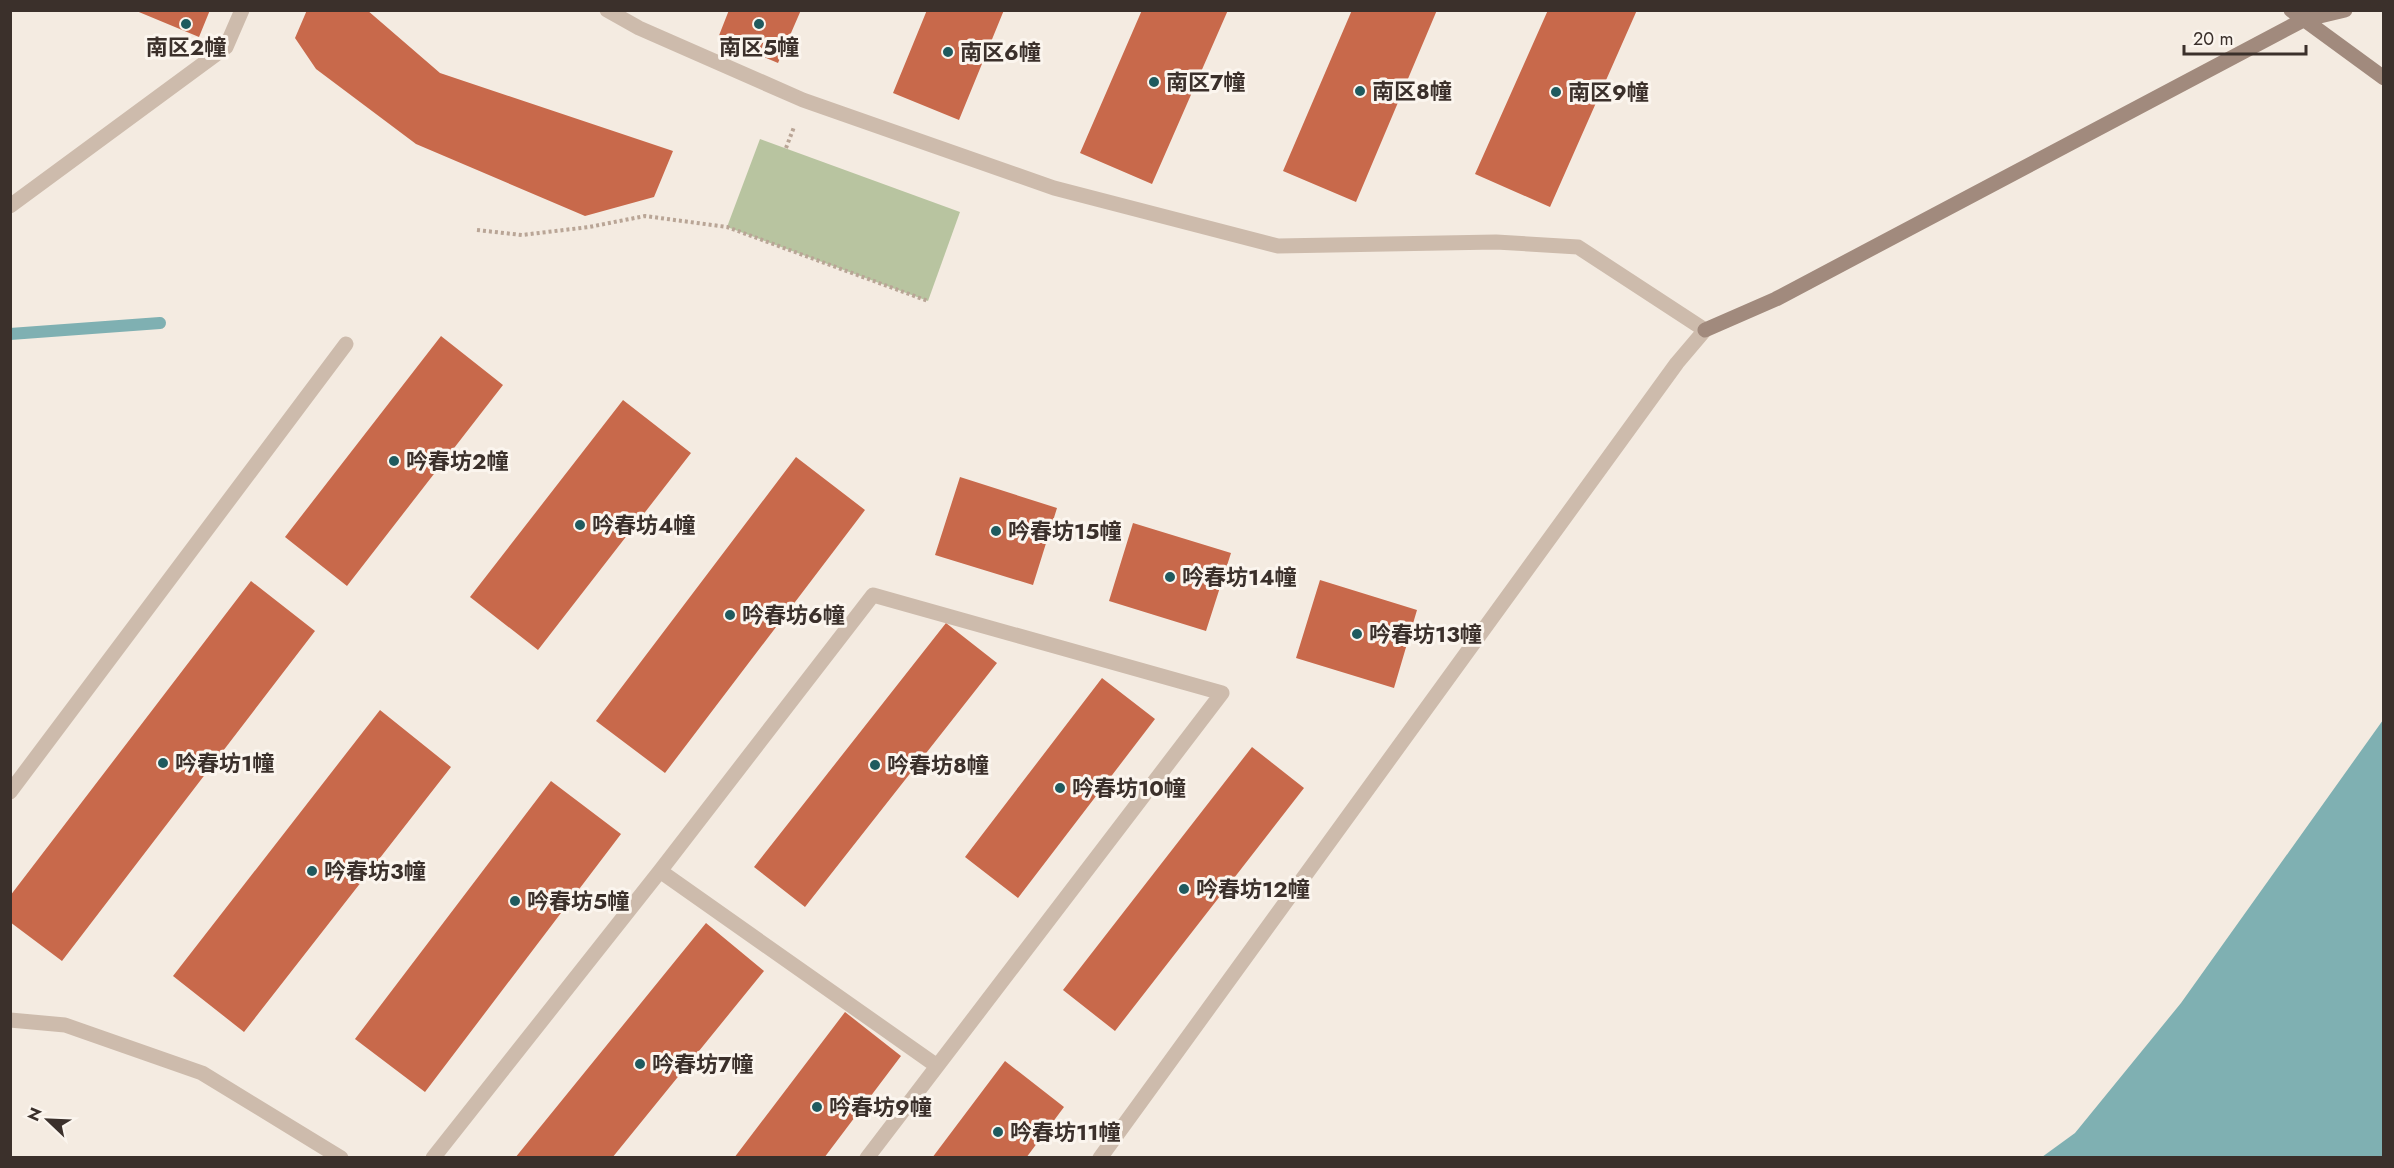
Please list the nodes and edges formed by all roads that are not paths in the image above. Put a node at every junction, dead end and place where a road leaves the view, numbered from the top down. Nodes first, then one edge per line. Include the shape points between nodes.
1 (242, 10) edge
2 (607, 10) edge
3 (2345, 10) edge
4 (2297, 15) edge
5 (2384, 78) edge
6 (10, 206) edge
7 (1705, 330) junction
8 (346, 344) dead end
9 (10, 792) edge
10 (660, 871) junction
11 (10, 1020) edge
12 (937, 1066) junction
13 (341, 1158) edge
14 (434, 1158) edge
15 (867, 1158) edge
16 (1100, 1158) edge

1 - 6 street via 226,47
2 - 7 street via 639,28 803,100 1054,188 1278,246 1496,242 1578,247
3 - 4 main road
4 - 5 main road
4 - 7 main road via 1776,299
7 - 16 street
8 - 9 street
10 - 12 street
10 - 12 street via 873,595 1222,693
10 - 14 street
11 - 13 street via 65,1026 202,1073
12 - 15 street

